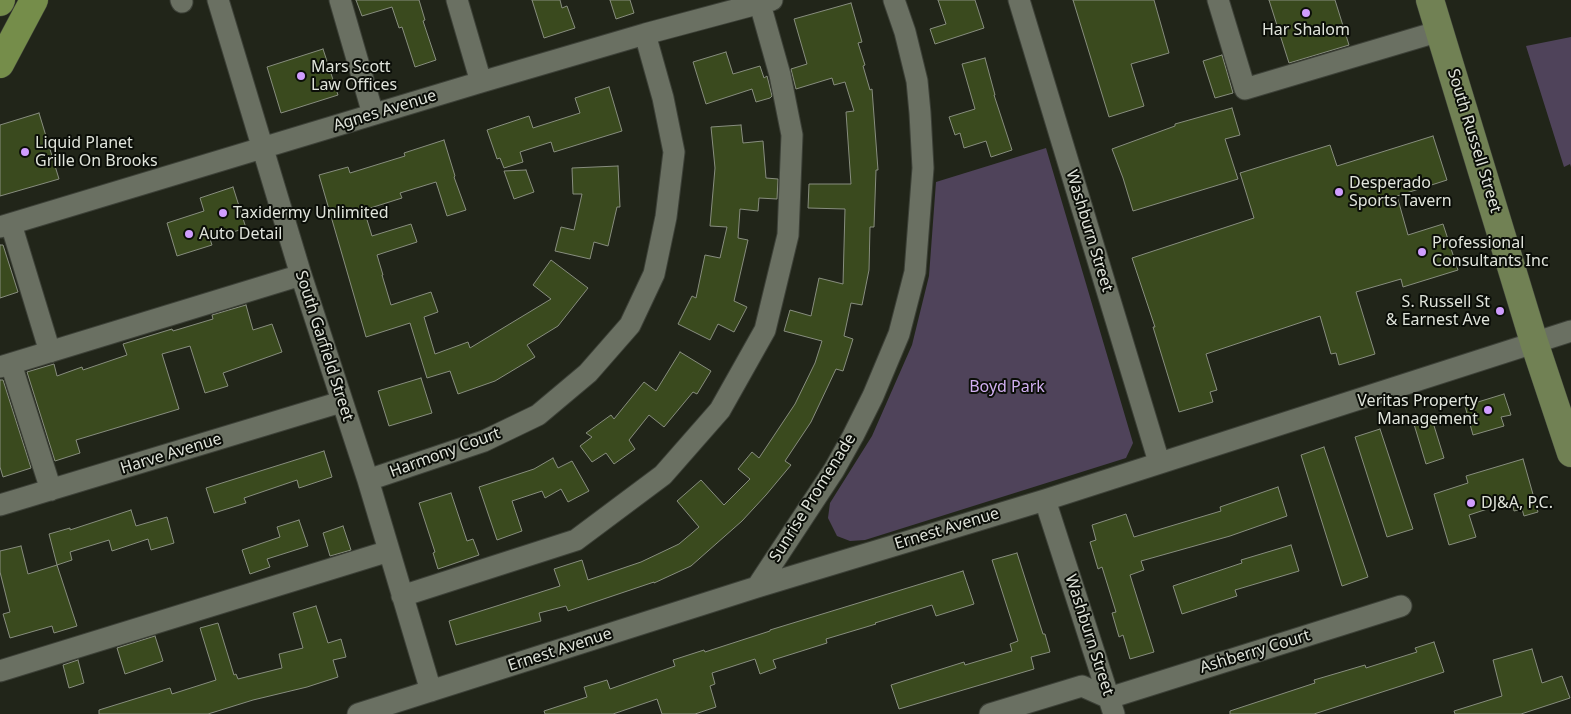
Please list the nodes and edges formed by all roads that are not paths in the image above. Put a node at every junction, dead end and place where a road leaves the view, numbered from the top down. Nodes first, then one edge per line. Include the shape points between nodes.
1 (34, 0) edge
2 (218, 0) edge
3 (340, 0) edge
4 (457, 0) edge
5 (894, 0) edge
6 (1019, 0) edge
7 (1218, 0) edge
8 (1430, 0) edge
9 (766, 2) edge
10 (1440, 31) junction
11 (645, 34) junction
12 (0, 64) edge
13 (481, 82) junction
14 (373, 114) junction
15 (262, 148) junction
16 (6, 226) edge
17 (301, 274) junction
18 (1571, 331) edge
19 (1534, 342) junction
20 (50, 352) junction
21 (6, 365) edge
22 (342, 402) junction
23 (1571, 453) edge
24 (1159, 462) junction
25 (368, 480) junction
26 (51, 490) junction
27 (1045, 500) junction
28 (0, 505) edge
29 (389, 551) junction
30 (757, 587) junction
31 (402, 596) junction
32 (1401, 606) dead end
33 (0, 671) edge
34 (431, 691) junction
35 (1111, 706) edge
36 (358, 714) edge
37 (990, 714) edge

1 - 12 highway
2 - 15 street, South Garfield Street
3 - 14 street
4 - 13 street
5 - 30 street, Sunrise Promenade via 915,72 920,114 923,168 915,272 899,334 853,436
6 - 24 street, Washburn Street
7 - 10 street via 1245,90
8 - 10 main road, South Russell Street
9 - 11 street, Agnes Avenue
9 - 31 street via 792,135 788,235 765,330 720,410 663,476 576,540
10 - 19 main road, South Russell Street
11 - 13 street, Agnes Avenue
11 - 25 street, Harmony Court via 674,152 666,217 654,274 630,325 588,373 538,415 484,441
13 - 14 street, Agnes Avenue
14 - 15 street, Agnes Avenue
15 - 16 street, Agnes Avenue
15 - 17 street, South Garfield Street
16 - 20 street
17 - 20 street
17 - 22 street, South Garfield Street
18 - 19 street, Ernest Avenue
19 - 23 main road, South Russell Street
19 - 24 street, Ernest Avenue
20 - 21 street
21 - 26 street
22 - 25 street, South Garfield Street
22 - 26 street, Harve Avenue
24 - 27 street, Ernest Avenue
25 - 29 street, South Garfield Street
26 - 28 street, Harve Avenue
27 - 30 street, Ernest Avenue
27 - 35 street, Washburn Street
29 - 31 street, South Garfield Street
29 - 33 street
30 - 34 street, Ernest Avenue
31 - 34 street, South Garfield Street
32 - 35 street, Ashberry Court
34 - 36 street, Ernest Avenue
35 - 37 street via 1082,686

